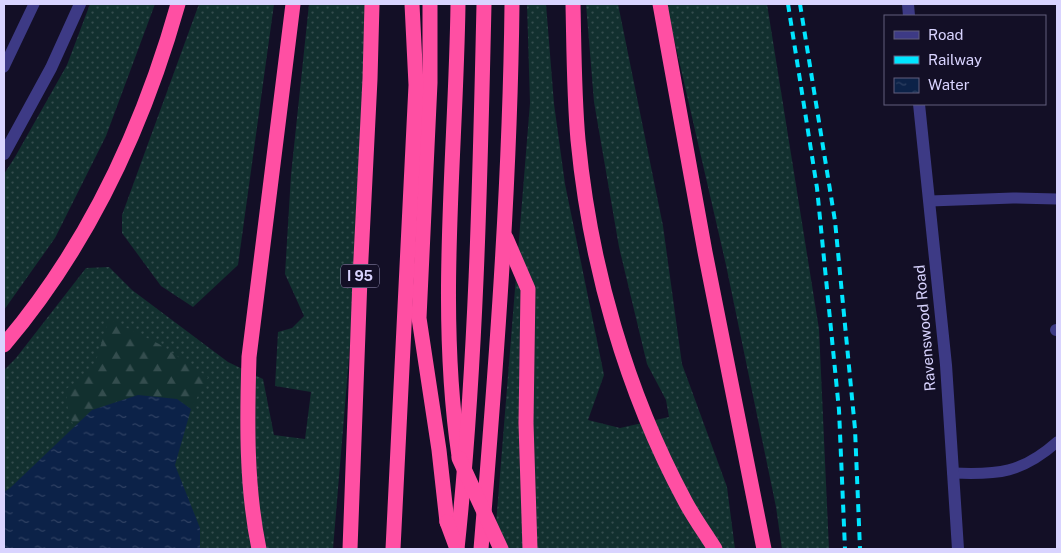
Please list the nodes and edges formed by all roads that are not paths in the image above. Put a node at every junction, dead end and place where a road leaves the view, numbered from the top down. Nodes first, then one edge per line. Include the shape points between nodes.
1 (34, 4) edge
2 (80, 4) edge
3 (178, 4) edge
4 (294, 4) edge
5 (372, 4) edge
6 (412, 4) edge
7 (430, 4) edge
8 (458, 4) edge
9 (484, 4) edge
10 (512, 4) edge
11 (573, 4) edge
12 (660, 4) edge
13 (4, 67) edge
14 (919, 105) edge
15 (4, 154) edge
16 (1057, 199) edge
17 (930, 201) junction
18 (504, 234) junction
19 (4, 345) edge
20 (1057, 442) edge
21 (953, 473) junction
22 (259, 549) edge
23 (350, 549) edge
24 (392, 549) edge
25 (457, 549) edge
26 (481, 549) edge
27 (501, 549) edge
28 (530, 549) edge
29 (715, 549) edge
30 (764, 549) edge
31 (958, 549) edge

1 - 13 lane
2 - 15 street via 35,100
3 - 19 highway via 144,106 102,200 53,282
4 - 22 highway via 249,357 251,495
5 - 23 highway, I 95
6 - 24 highway via 416,85
7 - 25 highway, bridge via 430,83 419,318 447,522
8 - 27 highway, bridge via 448,309 453,419 459,458
9 - 25 highway via 479,233
10 - 18 highway
11 - 29 highway via 578,139 595,255 626,364 657,444 686,502
12 - 30 highway
14 - 17 street, Ravenswood Road
16 - 17 lane
17 - 21 street, Ravenswood Road
18 - 26 highway
18 - 28 highway via 528,289 526,423
20 - 21 lane via 1041,456 1017,468 987,474
21 - 31 street, Ravenswood Road

